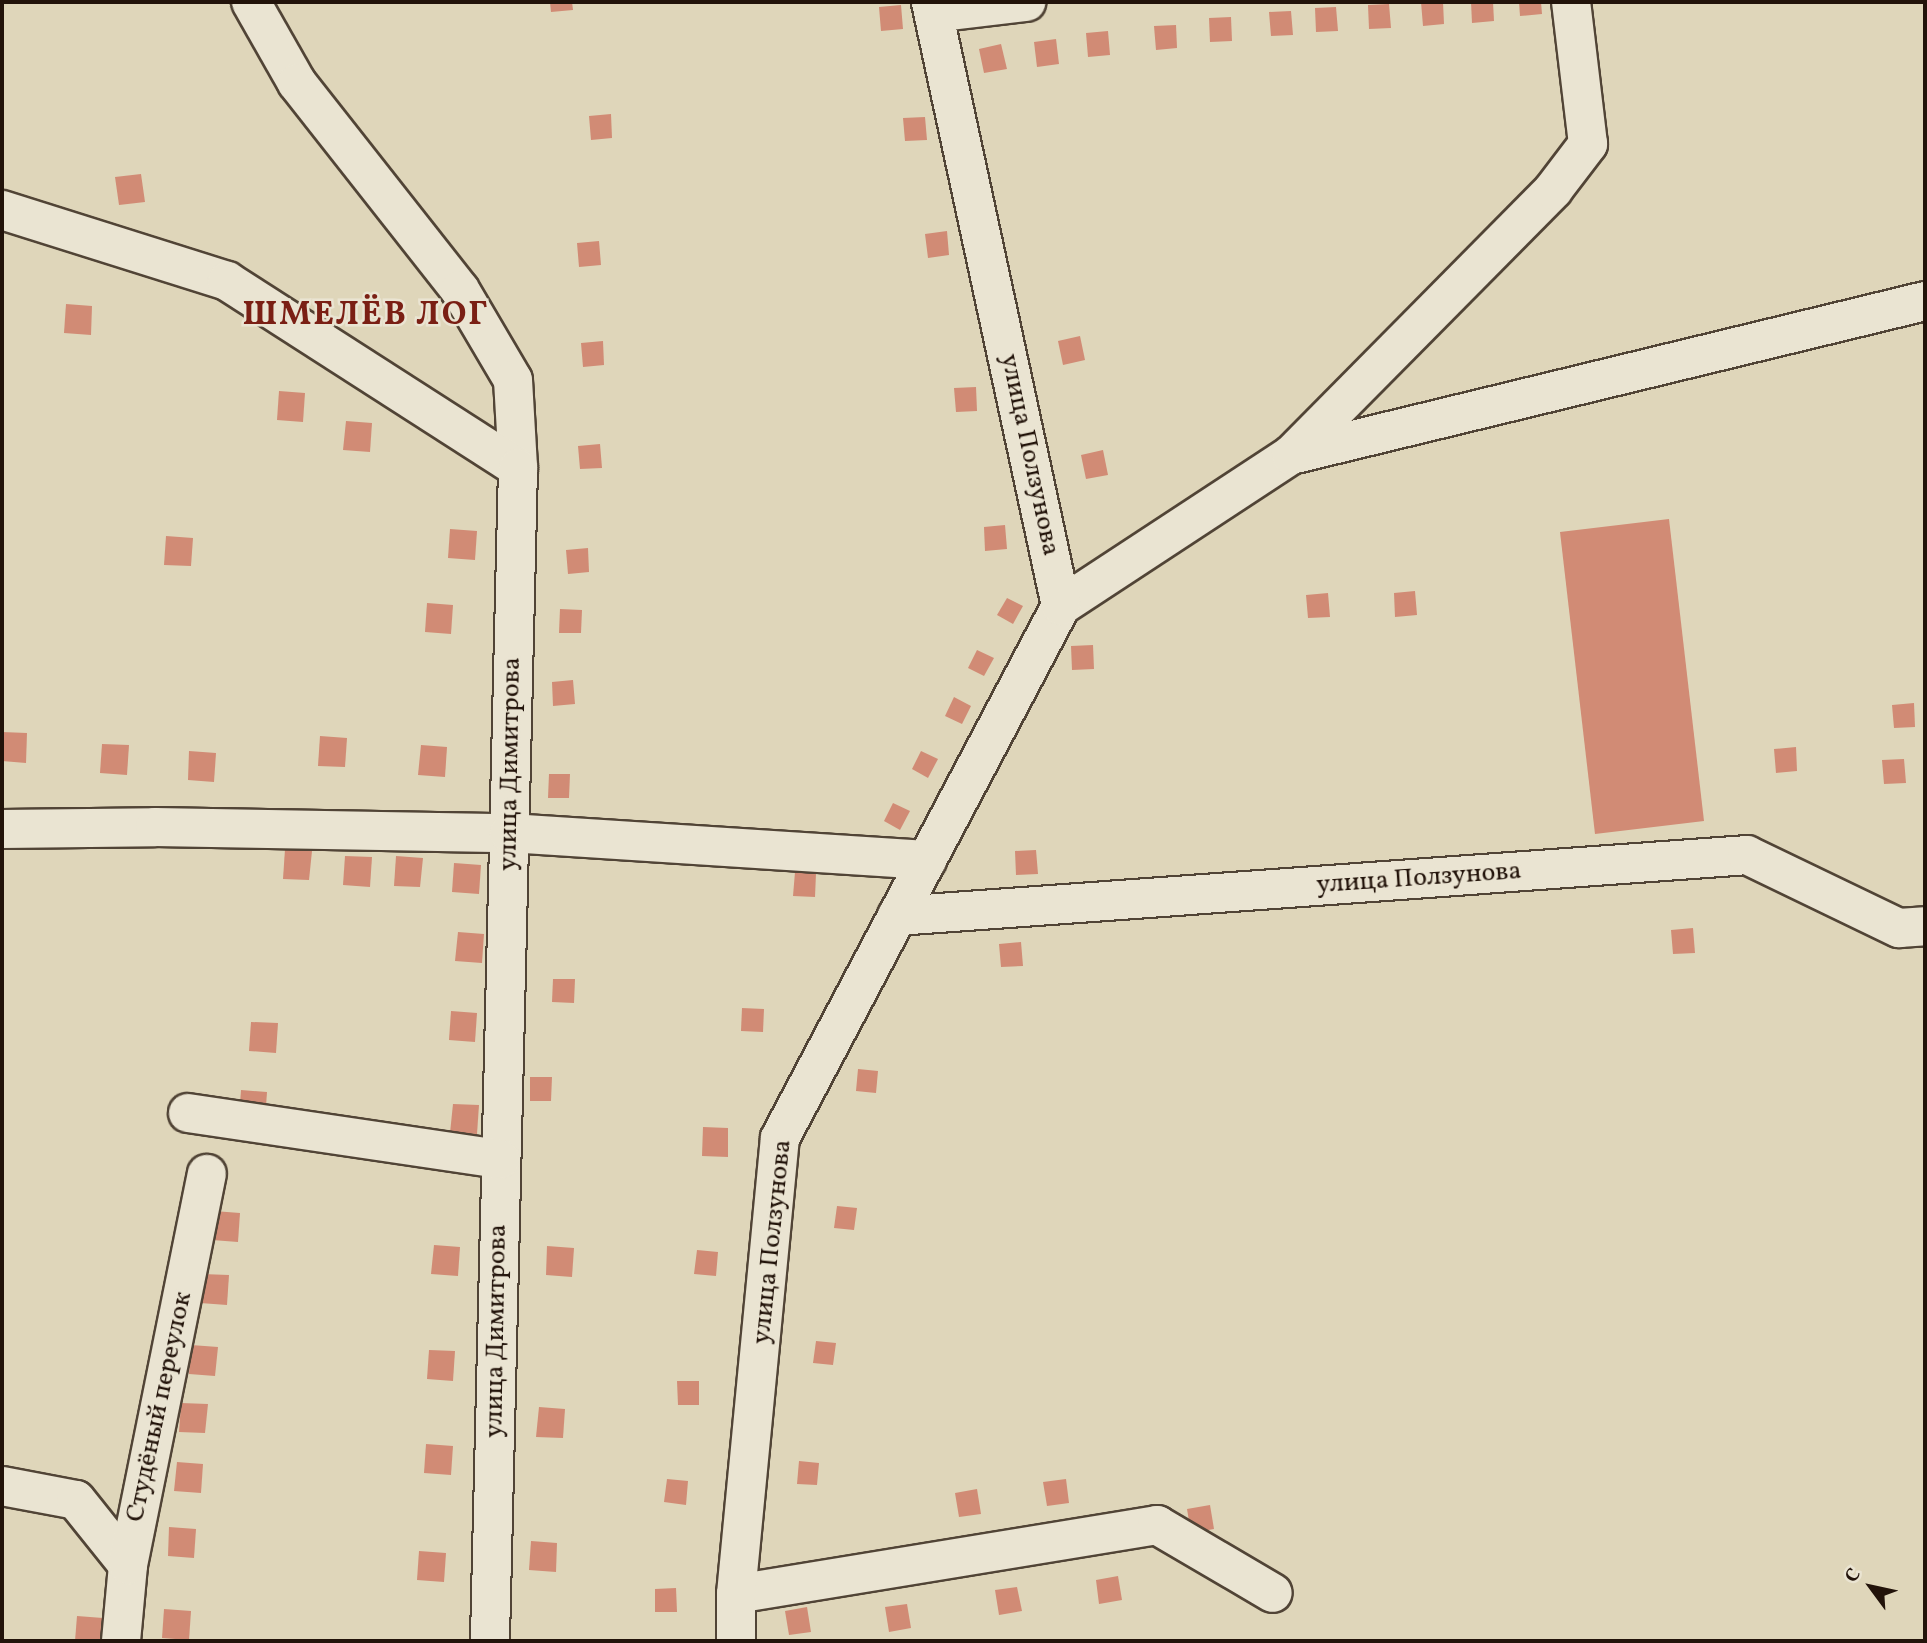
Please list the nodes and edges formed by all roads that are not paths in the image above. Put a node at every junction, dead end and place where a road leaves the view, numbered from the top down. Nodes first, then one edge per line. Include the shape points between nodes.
1 (251, 2) edge
2 (1026, 2) edge
3 (1571, 2) edge
4 (932, 7) edge
5 (2, 210) edge
6 (1925, 301) edge
7 (1291, 455) junction
8 (517, 468) junction
9 (1061, 606) junction
10 (2, 830) edge
11 (509, 833) junction
12 (927, 860) junction
13 (897, 916) junction
14 (1925, 926) edge
15 (188, 1113) dead end
16 (501, 1159) junction
17 (207, 1174) dead end
18 (2, 1486) edge
19 (128, 1565) junction
20 (1273, 1593) dead end
21 (736, 1594) junction
22 (121, 1641) edge
23 (490, 1641) edge
24 (736, 1641) edge

1 - 8 street, улица Димитрова via 297,83 460,290 513,380
2 - 4 street
3 - 7 street via 1588,144 1553,190
4 - 9 street, улица Ползунова
5 - 8 street via 227,281
6 - 7 street
7 - 9 street
8 - 11 street, улица Димитрова
9 - 12 street, улица Ползунова
10 - 11 street via 155,827
11 - 12 street
11 - 16 street, улица Димитрова
12 - 13 street, улица Ползунова
13 - 14 street, улица Ползунова via 1747,855 1899,928
13 - 21 street, улица Ползунова via 780,1138
15 - 16 street
16 - 23 street, улица Димитрова
17 - 19 street, Студёный переулок
18 - 19 street via 76,1500
19 - 22 street, Студёный переулок
20 - 21 street via 1157,1525
21 - 24 street, улица Ползунова

